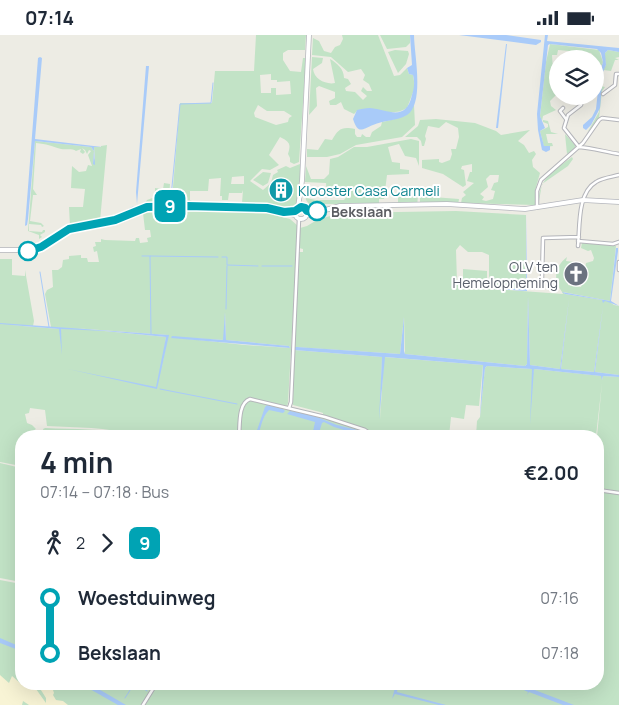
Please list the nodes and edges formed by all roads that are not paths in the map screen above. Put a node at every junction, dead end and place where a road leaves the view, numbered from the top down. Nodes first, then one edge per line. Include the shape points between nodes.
1 (309, 35) edge
2 (619, 74) edge
3 (615, 85) junction
4 (619, 85) edge
5 (604, 93) edge
6 (581, 105) edge
7 (563, 107) dead end
8 (566, 119) junction
9 (619, 120) edge
10 (580, 147) junction
11 (619, 153) edge
12 (619, 175) edge
13 (583, 200) junction
14 (619, 203) edge
15 (300, 207) junction
16 (537, 208) junction
17 (295, 213) junction
18 (307, 213) junction
19 (299, 219) junction
20 (579, 237) junction
21 (578, 241) junction
22 (619, 242) edge
23 (578, 246) dead end
24 (0, 250) edge
25 (619, 262) edge
26 (619, 270) edge
27 (542, 279) dead end
28 (289, 407) junction
29 (240, 430) edge
30 (365, 430) edge
31 (604, 491) edge
32 (619, 493) edge
33 (152, 690) edge
34 (143, 705) edge

1 - 15 main road
2 - 3 street via 616,74
3 - 4 street
3 - 5 street
6 - 8 street
7 - 8 street via 560,111
8 - 10 street via 565,131
9 - 10 street via 599,120
10 - 11 street
10 - 16 street via 540,180
12 - 13 street via 597,181 589,187
13 - 14 main road
13 - 16 main road
13 - 20 street
15 - 17 main road
15 - 18 main road
16 - 18 main road via 435,204 340,206
17 - 19 main road
17 - 24 main road via 267,208 147,207 115,220 69,229 32,250
18 - 19 main road via 304,219
19 - 28 street
20 - 21 street
20 - 27 street via 543,238
21 - 22 street
21 - 23 street
25 - 26 street
28 - 29 street via 246,400 242,405
28 - 30 street
31 - 32 street
33 - 34 street

